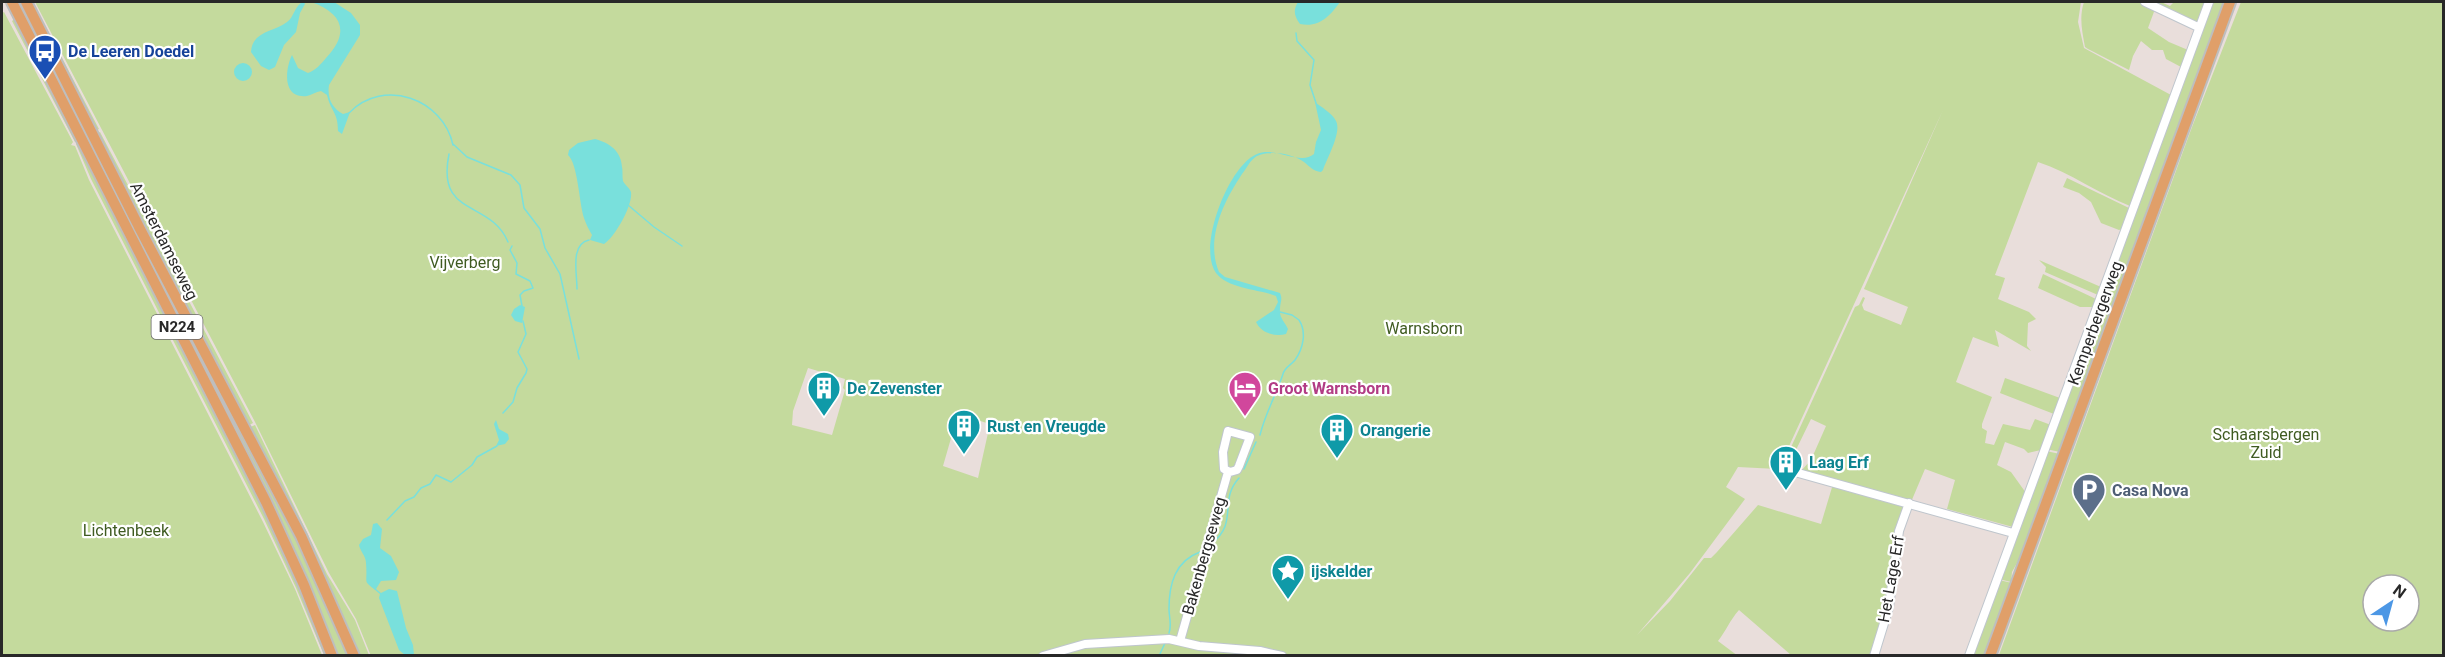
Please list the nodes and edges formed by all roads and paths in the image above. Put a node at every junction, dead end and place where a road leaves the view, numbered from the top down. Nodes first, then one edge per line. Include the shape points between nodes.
1 (13, 2) edge
2 (26, 2) edge
3 (2145, 2) edge
4 (2209, 2) edge
5 (2230, 2) edge
6 (2, 9) edge
7 (2198, 27) junction
8 (1784, 469) dead end
9 (1228, 472) junction
10 (1909, 503) junction
11 (2013, 533) junction
12 (1180, 640) junction
13 (332, 656) edge
14 (354, 656) edge
15 (1043, 656) edge
16 (1282, 656) edge
17 (1874, 656) edge
18 (1970, 656) edge
19 (1990, 656) edge

1 - 6 main road
1 - 13 main road, Amsterdamseweg / N224 via 266,502
2 - 14 main road, Amsterdamseweg / N224 via 301,536
3 - 7 street
4 - 7 street, Kemperbergerweg
5 - 19 main road, Kemperbergerweg
7 - 11 street, Kemperbergerweg
8 - 10 street
9 - 9 street, Bakenbergseweg via 1237,470 1250,437 1228,431 1223,462
9 - 12 street, Bakenbergseweg
10 - 11 street
10 - 17 street, Het Lage Erf via 1899,531 1886,619
11 - 18 street, Kemperbergerweg
12 - 15 street via 1100,642
12 - 16 street

